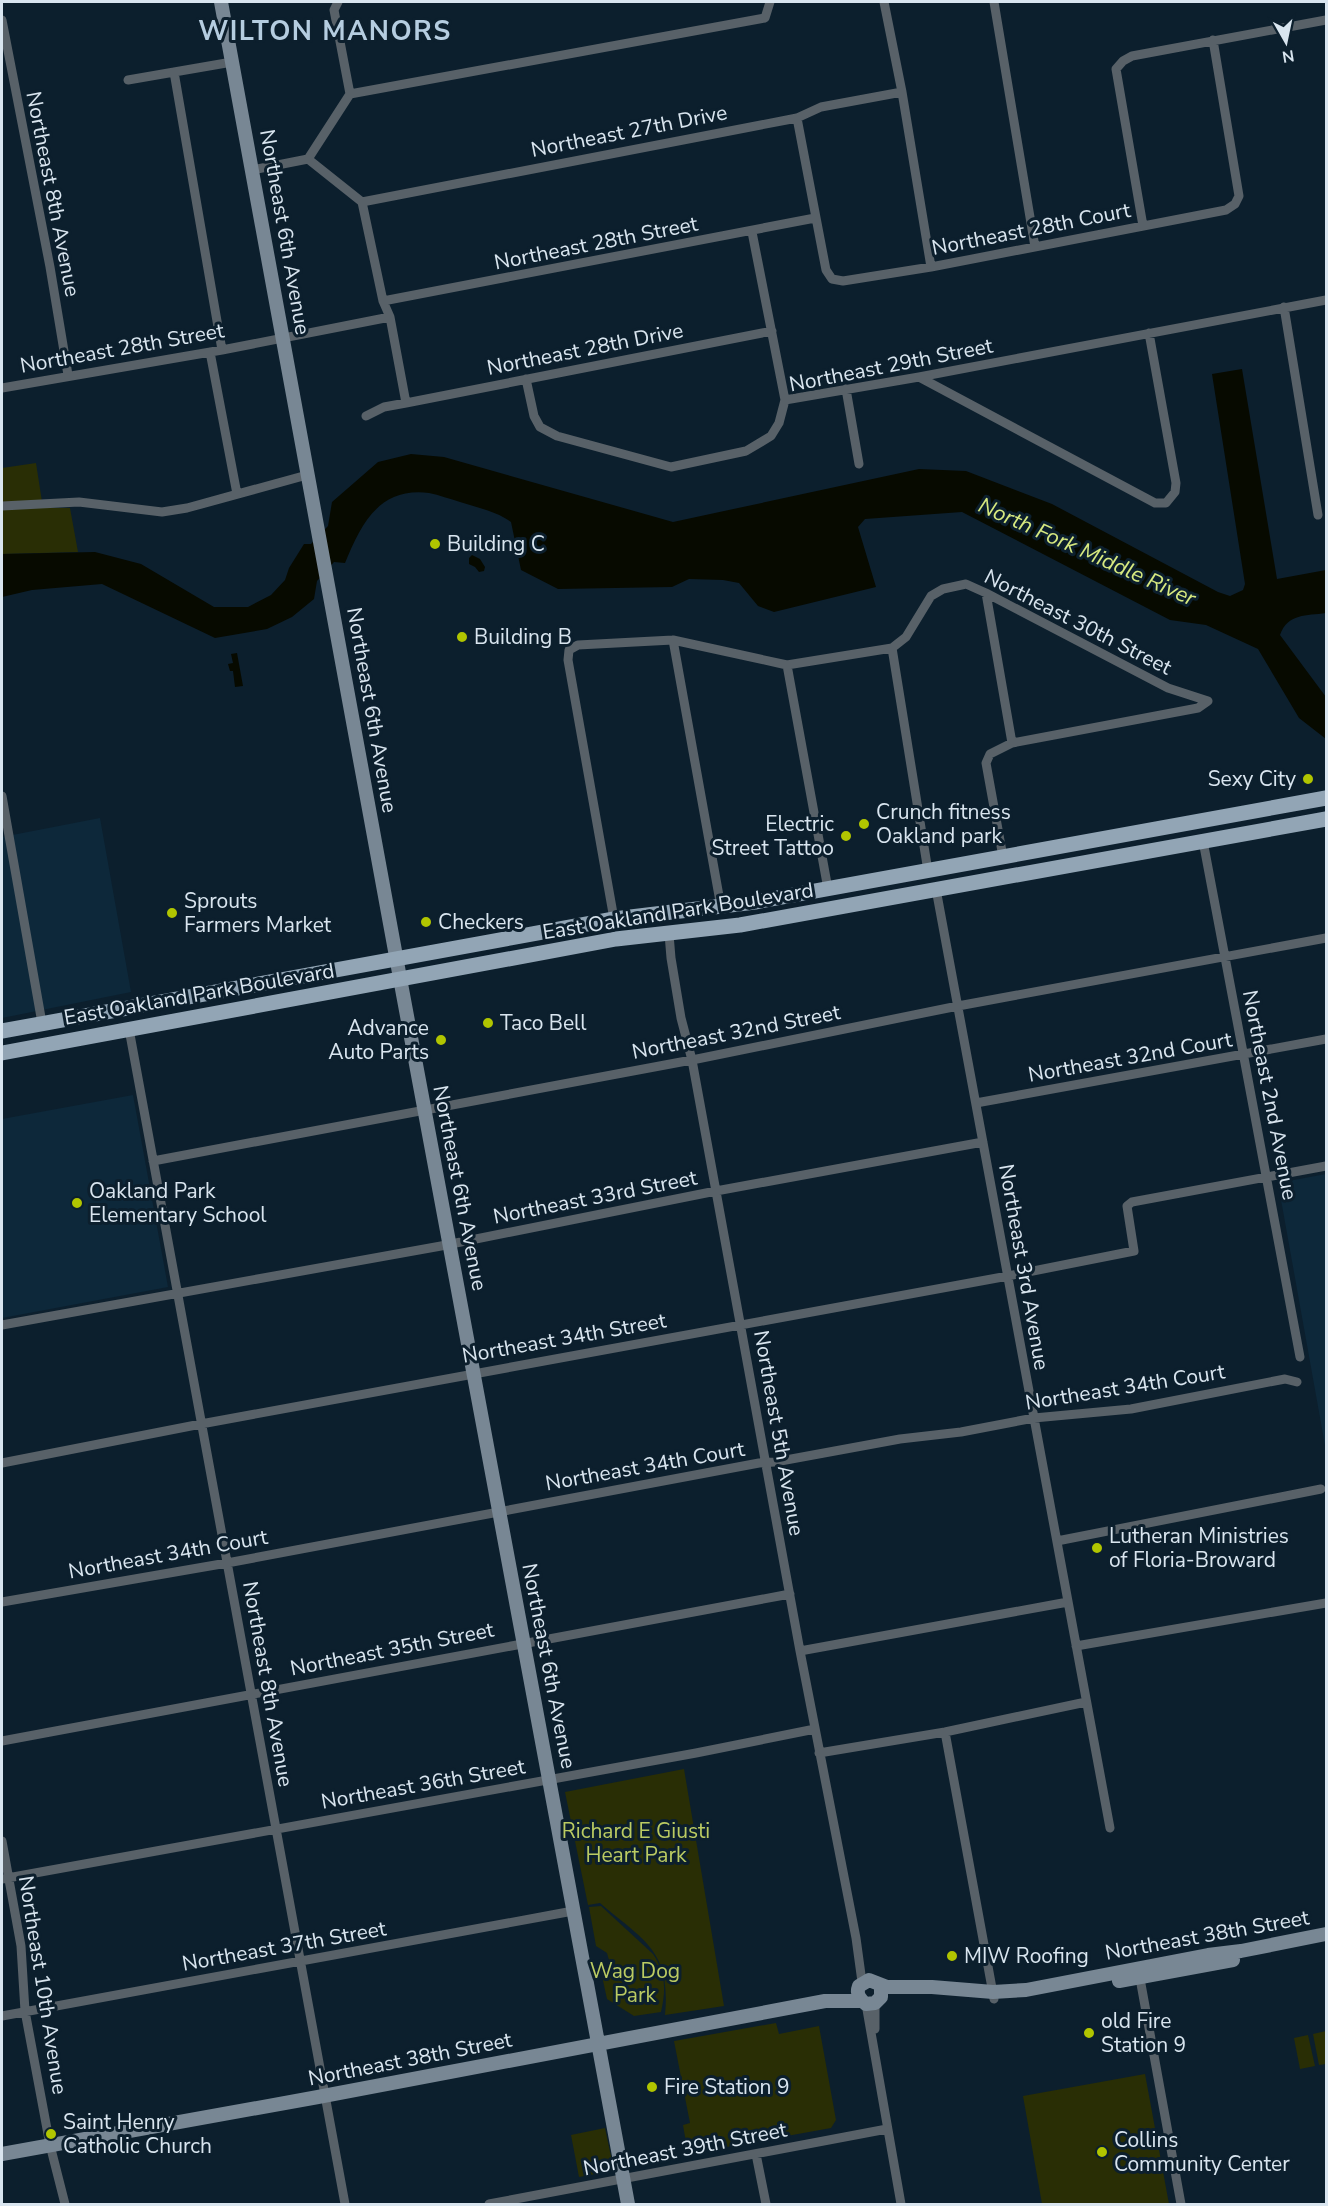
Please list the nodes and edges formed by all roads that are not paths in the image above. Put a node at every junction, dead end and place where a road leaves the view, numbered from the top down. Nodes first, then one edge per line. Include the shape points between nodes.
1 (221, 2) edge
2 (338, 2) edge
3 (770, 2) edge
4 (884, 2) edge
5 (994, 2) edge
6 (2, 20) edge
7 (1326, 20) edge
8 (1213, 40) junction
9 (232, 62) junction
10 (174, 72) junction
11 (128, 80) dead end
12 (902, 92) junction
13 (350, 93) junction
14 (796, 118) junction
15 (308, 159) junction
16 (252, 170) junction
17 (362, 202) junction
18 (815, 218) junction
19 (1143, 226) junction
20 (752, 232) junction
21 (1035, 247) junction
22 (932, 267) junction
23 (1326, 300) edge
24 (383, 301) junction
25 (1284, 307) junction
26 (390, 317) junction
27 (772, 331) junction
28 (1149, 333) junction
29 (282, 337) junction
30 (222, 350) junction
31 (210, 352) junction
32 (68, 375) junction
33 (919, 377) junction
34 (526, 379) junction
35 (2, 388) edge
36 (846, 389) junction
37 (785, 400) junction
38 (406, 403) junction
39 (366, 416) dead end
40 (859, 464) dead end
41 (308, 475) junction
42 (237, 494) junction
43 (2, 506) edge
44 (1318, 515) dead end
45 (986, 593) junction
46 (673, 640) junction
47 (892, 648) junction
48 (787, 664) junction
49 (1012, 743) junction
50 (2, 796) edge
51 (1326, 798) edge
52 (1231, 815) junction
53 (1326, 819) edge
54 (1139, 832) junction
55 (1203, 841) junction
56 (1123, 856) junction
57 (1003, 857) junction
58 (960, 865) junction
59 (928, 871) junction
60 (828, 889) junction
61 (936, 890) junction
62 (721, 907) junction
63 (702, 910) junction
64 (808, 913) junction
65 (614, 919) junction
66 (669, 934) junction
67 (1326, 938) edge
68 (1225, 957) junction
69 (396, 958) junction
70 (400, 978) junction
71 (958, 1006) junction
72 (94, 1013) junction
73 (42, 1023) junction
74 (129, 1029) junction
75 (2, 1030) edge
76 (80, 1038) junction
77 (1326, 1039) edge
78 (33, 1047) junction
79 (2, 1053) edge
80 (1243, 1056) junction
81 (692, 1060) junction
82 (976, 1103) junction
83 (424, 1109) junction
84 (983, 1142) junction
85 (153, 1161) junction
86 (1326, 1166) edge
87 (1268, 1177) junction
88 (716, 1191) junction
89 (449, 1245) junction
90 (1008, 1276) junction
91 (177, 1294) junction
92 (740, 1324) junction
93 (2, 1325) edge
94 (1300, 1357) dead end
95 (473, 1373) junction
96 (1297, 1382) dead end
97 (1034, 1418) junction
98 (201, 1424) junction
99 (2, 1463) edge
100 (766, 1463) junction
101 (1322, 1489) dead end
102 (499, 1512) junction
103 (1057, 1541) junction
104 (227, 1563) junction
105 (789, 1594) junction
106 (2, 1602) edge
107 (1068, 1602) junction
108 (1326, 1603) edge
109 (524, 1643) junction
110 (1076, 1646) junction
111 (800, 1651) junction
112 (251, 1694) junction
113 (1086, 1702) junction
114 (815, 1729) junction
115 (945, 1732) junction
116 (2, 1740) edge
117 (819, 1753) junction
118 (549, 1779) junction
119 (1110, 1828) dead end
120 (276, 1829) junction
121 (2, 1841) edge
122 (5, 1878) edge
123 (573, 1911) junction
124 (1326, 1935) edge
125 (1326, 1942) edge
126 (300, 1961) junction
127 (1139, 1973) junction
128 (869, 1993) junction
129 (994, 1996) junction
130 (25, 2011) junction
131 (2, 2016) edge
132 (599, 2045) junction
133 (326, 2095) junction
134 (887, 2129) junction
135 (51, 2145) junction
136 (2, 2154) edge
137 (756, 2154) junction
138 (624, 2180) junction
139 (65, 2205) edge
140 (345, 2205) edge
141 (489, 2205) edge
142 (628, 2205) edge
143 (766, 2205) edge
144 (901, 2205) edge
145 (1181, 2205) edge

1 - 9 street, Northeast 6th Avenue
2 - 13 street via 334,10
3 - 13 street via 765,18
4 - 12 street
5 - 21 street
6 - 32 street, Northeast 8th Avenue
7 - 8 street
8 - 19 street, Northeast 28th Court via 1239,196 1226,210
8 - 19 street via 1132,56 1116,69
9 - 10 street
9 - 16 street, Northeast 6th Avenue
10 - 11 street
10 - 30 street
12 - 14 street, Northeast 27th Drive via 821,107
12 - 22 street
13 - 15 street
14 - 17 street, Northeast 27th Drive
14 - 18 street
15 - 16 street
15 - 17 street
16 - 29 street, Northeast 6th Avenue
17 - 24 street
18 - 20 street, Northeast 28th Street
18 - 22 street, Northeast 28th Court via 826,270 832,279 843,281
19 - 21 street, Northeast 28th Court
20 - 24 street, Northeast 28th Street
20 - 27 street
21 - 22 street, Northeast 28th Court
23 - 25 street, Northeast 29th Street
24 - 26 street
25 - 28 street, Northeast 29th Street
25 - 44 street
26 - 29 street, Northeast 28th Street
26 - 38 street
27 - 34 street, Northeast 28th Drive
27 - 37 street
28 - 33 street, Northeast 29th Street
28 - 33 street via 1176,483 1175,492 1166,503 1155,503
29 - 30 street, Northeast 28th Street
29 - 41 street, Northeast 6th Avenue
30 - 31 street, Northeast 28th Street
31 - 32 street, Northeast 28th Street
31 - 42 street
32 - 35 street, Northeast 28th Street
33 - 36 street, Northeast 29th Street
34 - 37 street, Northeast 29th Street via 540,427 557,436 671,467 746,451 771,436
34 - 38 street, Northeast 28th Drive
36 - 37 street, Northeast 29th Street
36 - 40 street
38 - 39 street, Northeast 28th Drive
41 - 42 street
41 - 69 street, Northeast 6th Avenue
42 - 43 street via 162,512 79,501
45 - 47 street, Northeast 30th Street via 966,585 943,589 931,596 906,638
45 - 49 street
45 - 49 street, Northeast 30th Street via 1168,688 1208,701 1198,708
46 - 48 street
46 - 62 street
46 - 65 street via 583,644 569,650
47 - 48 street
47 - 59 street
48 - 60 street
49 - 57 street via 990,754 986,763
50 - 73 street
51 - 52 main road, East Oakland Park Boulevard
52 - 54 main road, East Oakland Park Boulevard
52 - 55 main road via 1209,827
53 - 55 main road, East Oakland Park Boulevard
54 - 56 main road via 1139,839
54 - 57 main road, East Oakland Park Boulevard
55 - 56 main road, East Oakland Park Boulevard
55 - 68 street, Northeast 2nd Avenue
56 - 61 main road, East Oakland Park Boulevard
57 - 58 main road, East Oakland Park Boulevard
58 - 59 main road, East Oakland Park Boulevard
58 - 61 main road via 942,876
59 - 60 main road, East Oakland Park Boulevard
60 - 62 main road, East Oakland Park Boulevard
60 - 64 main road via 821,903
61 - 64 main road, East Oakland Park Boulevard
61 - 71 street, Northeast 3rd Avenue
62 - 63 main road, East Oakland Park Boulevard
63 - 65 main road, East Oakland Park Boulevard
63 - 66 main road via 675,924
64 - 66 main road, East Oakland Park Boulevard
65 - 69 main road, East Oakland Park Boulevard
66 - 70 main road, East Oakland Park Boulevard via 616,939
66 - 81 street, Northeast 5th Avenue via 681,1018
67 - 68 street, Northeast 32nd Street
68 - 71 street, Northeast 32nd Street
68 - 80 street, Northeast 2nd Avenue
69 - 70 street, Northeast 6th Avenue
69 - 72 main road, East Oakland Park Boulevard
70 - 74 main road, East Oakland Park Boulevard
70 - 83 street, Northeast 6th Avenue
71 - 81 street, Northeast 32nd Street
71 - 82 street, Northeast 3rd Avenue
72 - 73 main road, East Oakland Park Boulevard
72 - 76 main road via 83,1021
73 - 75 main road, East Oakland Park Boulevard
73 - 78 main road via 42,1034
74 - 76 main road, East Oakland Park Boulevard
74 - 85 street, Northeast 8th Avenue
76 - 78 main road, East Oakland Park Boulevard
77 - 80 street, Northeast 32nd Court
78 - 79 main road, East Oakland Park Boulevard
80 - 82 street, Northeast 32nd Court
80 - 87 street, Northeast 2nd Avenue
81 - 83 street, Northeast 32nd Street
81 - 88 street, Northeast 5th Avenue
82 - 84 street, Northeast 3rd Avenue
83 - 85 street, Northeast 32nd Street
83 - 89 street, Northeast 6th Avenue
84 - 88 street, Northeast 33rd Street
84 - 90 street, Northeast 3rd Avenue
85 - 91 street, Northeast 8th Avenue
86 - 87 street
87 - 90 street, Northeast 34th Street via 1131,1202 1127,1215 1134,1251
87 - 94 street, Northeast 2nd Avenue
88 - 89 street, Northeast 33rd Street
88 - 92 street, Northeast 5th Avenue
89 - 91 street, Northeast 33rd Street
89 - 95 street, Northeast 6th Avenue
90 - 92 street, Northeast 34th Street
90 - 97 street, Northeast 3rd Avenue
91 - 93 street, Northeast 33rd Street
91 - 98 street, Northeast 8th Avenue
92 - 95 street, Northeast 34th Street
92 - 100 street, Northeast 5th Avenue
95 - 98 street, Northeast 34th Street
95 - 102 street, Northeast 6th Avenue
96 - 97 street, Northeast 34th Court via 1285,1379 1131,1409
97 - 100 street, Northeast 34th Court
97 - 103 street, Northeast 3rd Avenue
98 - 99 street, Northeast 34th Street
98 - 104 street, Northeast 8th Avenue
100 - 102 street, Northeast 34th Court
100 - 105 street, Northeast 5th Avenue
101 - 103 street
102 - 104 street, Northeast 34th Court
102 - 109 street, Northeast 6th Avenue
103 - 107 street, Northeast 3rd Avenue
104 - 106 street, Northeast 34th Court
104 - 112 street, Northeast 8th Avenue
105 - 109 street, Northeast 35th Street
105 - 111 street, Northeast 5th Avenue
107 - 110 street, Northeast 3rd Avenue
107 - 111 street
108 - 110 street
109 - 112 street, Northeast 35th Street
109 - 118 street, Northeast 6th Avenue
110 - 113 street, Northeast 3rd Avenue
111 - 114 street, Northeast 5th Avenue
112 - 116 street, Northeast 35th Street
112 - 120 street, Northeast 8th Avenue
113 - 115 street
113 - 119 street, Northeast 3rd Avenue
114 - 117 street, Northeast 5th Avenue
114 - 118 street, Northeast 36th Street
115 - 117 street
115 - 129 street
117 - 128 street, Northeast 5th Avenue
118 - 120 street, Northeast 36th Street
118 - 123 street, Northeast 6th Avenue
120 - 122 street, Northeast 36th Street
120 - 126 street, Northeast 8th Avenue
121 - 122 street, Northeast 10th Avenue
122 - 130 street, Northeast 10th Avenue via 21,1946
123 - 126 street, Northeast 37th Street
123 - 132 street, Northeast 6th Avenue
124 - 127 street, Northeast 38th Street
125 - 127 street, Northeast 38th Street
126 - 130 street, Northeast 37th Street
126 - 133 street, Northeast 8th Avenue
127 - 129 street, Northeast 38th Street
127 - 145 street
128 - 129 street, Northeast 38th Street
128 - 132 street, Northeast 38th Street
128 - 134 street, Northeast 5th Avenue via 870,2034
130 - 131 street, Northeast 37th Street
130 - 135 street, Northeast 10th Avenue
132 - 133 street, Northeast 38th Street
132 - 138 street, Northeast 6th Avenue
133 - 135 street, Northeast 38th Street
133 - 140 street, Northeast 8th Avenue
134 - 137 street, Northeast 39th Street
134 - 144 street, Northeast 5th Avenue
135 - 136 street, Northeast 38th Street
135 - 139 street, Northeast 10th Avenue
137 - 138 street, Northeast 39th Street
137 - 143 street
138 - 141 street, Northeast 39th Street
138 - 142 street, Northeast 6th Avenue

